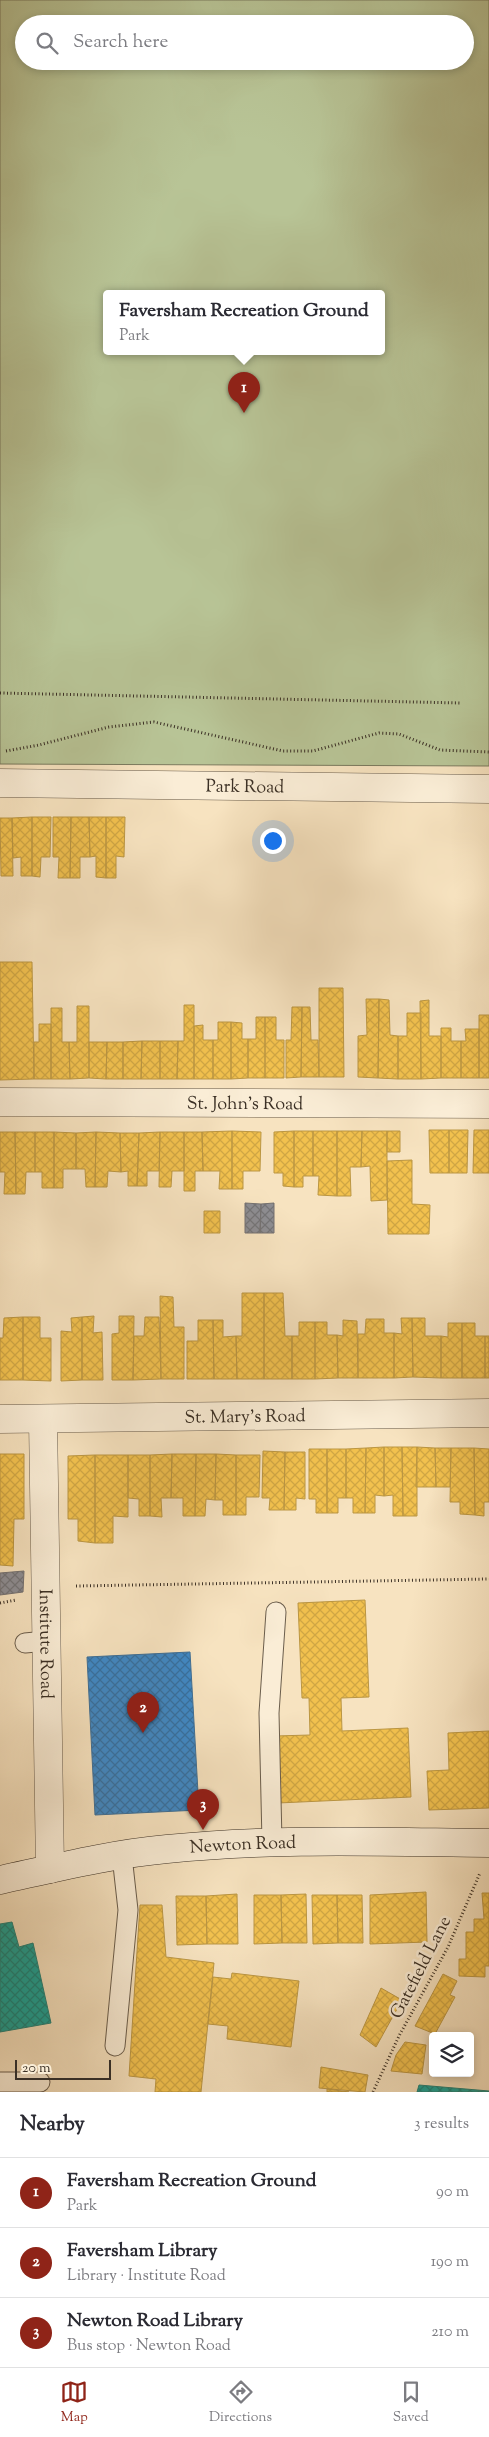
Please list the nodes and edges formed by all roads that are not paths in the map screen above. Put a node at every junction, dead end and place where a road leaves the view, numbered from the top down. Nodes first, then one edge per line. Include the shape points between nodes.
1 (0, 783) edge
2 (489, 789) edge
3 (0, 1102) edge
4 (489, 1104) edge
5 (489, 1413) edge
6 (0, 1419) edge
7 (44, 1420) junction
8 (276, 1612) dead end
9 (272, 1841) junction
10 (489, 1843) edge
11 (122, 1856) junction
12 (50, 1869) junction
13 (0, 1880) edge
14 (115, 2046) dead end
15 (0, 2082) edge
16 (40, 2082) dead end

1 - 2 street, Park Road
3 - 4 street, St. John's Road
5 - 7 street, St. Mary's Road
6 - 7 street, St. Mary's Road
7 - 12 street, Institute Road via 46,1586 36,1642
8 - 9 lane via 270,1713
9 - 10 street, Newton Road
9 - 11 street, Newton Road via 166,1849
11 - 12 street, Newton Road
11 - 14 lane via 128,1910
12 - 13 street, Newton Road
15 - 16 lane

